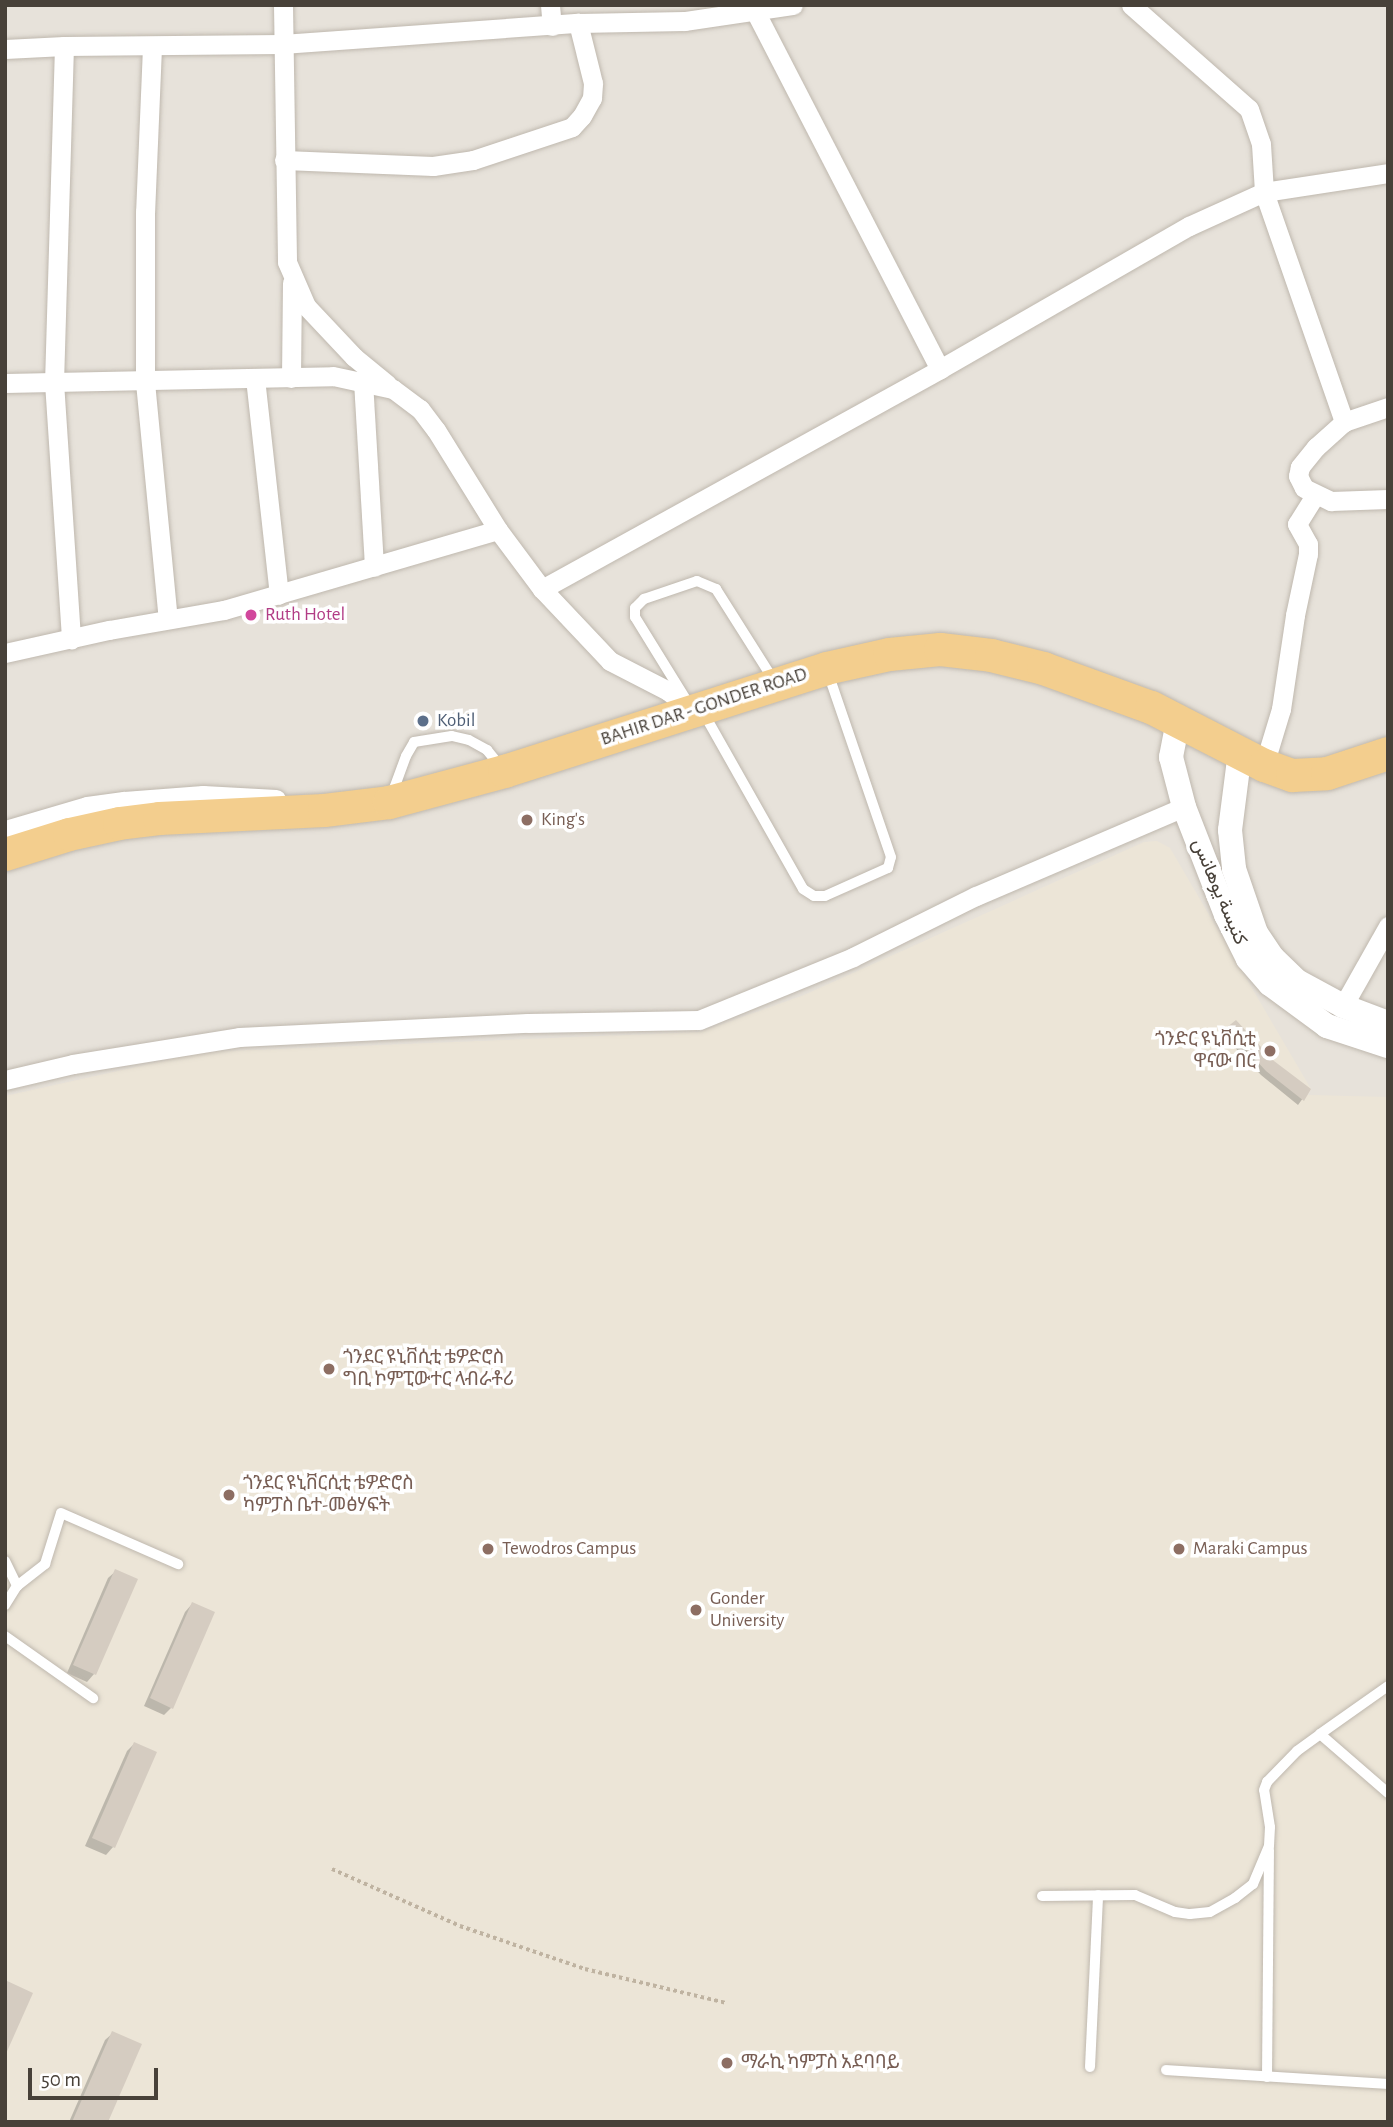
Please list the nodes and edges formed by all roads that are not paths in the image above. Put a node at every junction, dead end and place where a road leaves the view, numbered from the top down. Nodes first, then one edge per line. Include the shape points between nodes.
1 (283, 5) edge
2 (550, 5) edge
3 (793, 5) edge
4 (1131, 5) edge
5 (755, 10) junction
6 (578, 23) junction
7 (552, 26) junction
8 (282, 44) junction
9 (64, 46) junction
10 (152, 47) junction
11 (5, 49) edge
12 (284, 160) junction
13 (1388, 173) edge
14 (1264, 192) junction
15 (291, 271) junction
16 (940, 369) junction
17 (291, 377) junction
18 (255, 378) junction
19 (363, 381) junction
20 (145, 382) junction
21 (5, 383) edge
22 (54, 383) junction
23 (393, 389) junction
24 (1388, 407) edge
25 (1345, 422) junction
26 (1315, 495) junction
27 (1388, 499) edge
28 (498, 530) junction
29 (374, 567) junction
30 (542, 589) junction
31 (279, 595) junction
32 (168, 619) junction
33 (71, 639) junction
34 (5, 653) edge
35 (826, 668) junction
36 (775, 682) junction
37 (698, 710) junction
38 (1178, 721) junction
39 (1388, 753) edge
40 (1252, 758) junction
41 (504, 771) junction
42 (1181, 796) junction
43 (389, 802) junction
44 (324, 810) junction
45 (5, 830) edge
46 (5, 854) edge
47 (1388, 926) edge
48 (1256, 953) junction
49 (1343, 1006) junction
50 (1388, 1023) edge
51 (1388, 1046) edge
52 (5, 1080) edge
53 (5, 1561) edge
54 (177, 1564) dead end
55 (17, 1587) junction
56 (5, 1605) edge
57 (5, 1636) edge
58 (1388, 1686) edge
59 (93, 1698) dead end
60 (1320, 1734) junction
61 (1388, 1793) edge
62 (1269, 1846) junction
63 (1098, 1895) junction
64 (1042, 1896) dead end
65 (1090, 2067) dead end
66 (1166, 2070) dead end
67 (1267, 2077) junction
68 (1388, 2084) edge

1 - 8 street
2 - 7 street
3 - 5 street
4 - 14 street via 1250,109 1261,144
5 - 6 street via 685,21
5 - 16 street
6 - 7 street
6 - 12 street via 593,83 592,97 572,127 473,160 433,166
7 - 8 street
8 - 10 street
8 - 12 street
9 - 10 street
9 - 11 street
9 - 22 street
10 - 20 street via 145,212
12 - 15 street
13 - 14 street
14 - 16 street via 1189,226
14 - 25 street
15 - 17 street
15 - 23 street via 306,306 354,357
16 - 30 street
17 - 18 street
17 - 19 street
18 - 20 street
18 - 31 street
19 - 23 street
19 - 29 street
20 - 22 street
20 - 32 street
21 - 22 street
22 - 33 street
23 - 28 street via 420,409 436,430
24 - 25 street
25 - 26 street via 1300,467 1298,476 1304,488
26 - 27 street via 1349,503
26 - 40 street via 1297,524 1308,554 1282,709
28 - 29 street
28 - 30 street
29 - 31 street
30 - 37 street via 610,661
31 - 32 street
32 - 33 street
33 - 34 street
35 - 36 highway, BAHIR DAR - GONDER ROAD
35 - 37 lane via 891,857 888,868 825,896 803,889
35 - 38 highway, BAHIR DAR - GONDER ROAD via 940,649 991,655 1043,668
36 - 37 highway, BAHIR DAR - GONDER ROAD
36 - 37 lane via 716,589 697,581 644,599 635,608 635,617
37 - 41 highway, BAHIR DAR - GONDER ROAD
38 - 40 highway, BAHIR DAR - GONDER ROAD
38 - 42 street, كنيسة يوهانس via 1171,757
39 - 40 highway, BAHIR DAR - GONDER ROAD via 1327,773 1292,775
40 - 48 street via 1231,813 1234,869 1256,933
41 - 43 highway, BAHIR DAR - GONDER ROAD
41 - 43 lane via 487,750 469,740 452,736 414,742
42 - 48 street, كنيسة يوهانس via 1226,915
42 - 52 street via 853,957 699,1020 239,1037
43 - 44 highway, BAHIR DAR - GONDER ROAD
44 - 45 street via 288,800 165,797 87,806
44 - 46 highway, BAHIR DAR - GONDER ROAD via 118,823
47 - 49 street
48 - 49 street
48 - 51 street, كنيسة يوهانس via 1270,984 1327,1027
49 - 50 street
53 - 55 lane
54 - 55 lane via 61,1513 46,1564
55 - 56 lane
57 - 59 lane
58 - 60 lane
60 - 61 lane
60 - 62 lane via 1267,1782
62 - 63 lane via 1252,1884 1210,1912 1175,1912 1135,1895
62 - 67 lane
63 - 64 lane
63 - 65 lane
66 - 67 lane
67 - 68 lane

